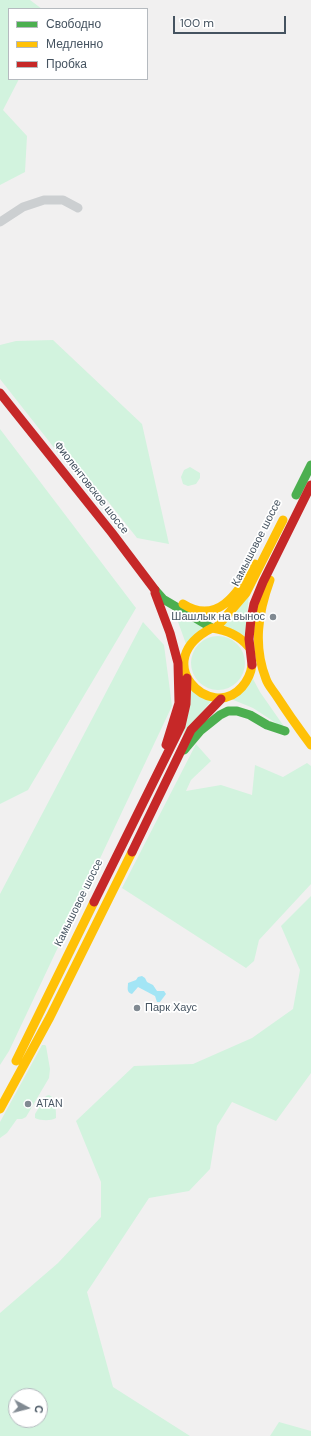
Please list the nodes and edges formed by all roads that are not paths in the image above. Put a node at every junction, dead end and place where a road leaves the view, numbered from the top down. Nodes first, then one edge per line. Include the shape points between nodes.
1 (78, 208) dead end
2 (0, 222) edge
3 (0, 393) edge
4 (311, 465) edge
5 (311, 485) edge
6 (293, 500) dead end
7 (286, 513) dead end
8 (276, 533) junction
9 (279, 550) junction
10 (134, 563) junction
11 (152, 587) junction
12 (163, 599) junction
13 (214, 628) junction
14 (249, 647) junction
15 (184, 659) junction
16 (252, 669) junction
17 (187, 678) junction
18 (222, 699) junction
19 (285, 731) junction
20 (296, 738) junction
21 (311, 745) edge
22 (311, 749) edge
23 (178, 756) junction
24 (156, 777) junction
25 (0, 1090) edge
26 (0, 1110) edge

1 - 2 street via 63,200 44,200 23,207
3 - 10 main road, Фиолентовское шоссе
4 - 6 main road, Камышовое шоссе
5 - 9 main road, Камышовое шоссе
7 - 8 main road, Камышовое шоссе
8 - 10 main road via 236,593 220,608 205,611 187,607
8 - 13 main road, Камышовое шоссе via 246,593
9 - 14 main road, Камышовое шоссе via 252,612
9 - 21 main road via 279,561 265,592 257,625 257,651 265,677
10 - 11 main road, Фиолентовское шоссе
11 - 12 main road, Фиолентовское шоссе
11 - 24 main road via 170,633 178,663 179,702 170,736 157,764
12 - 13 main road, Фиолентовское шоссе
12 - 15 main road, Фиолентовское шоссе
13 - 14 main road via 235,634
13 - 15 main road, Камышовое шоссе via 189,644
14 - 16 main road
15 - 17 main road via 183,668
16 - 18 main road via 240,689
16 - 20 main road via 264,692
17 - 18 main road via 204,694
17 - 24 main road, Камышовое шоссе via 186,704 181,726
18 - 19 main road via 250,709
18 - 23 main road via 191,730
19 - 20 main road
19 - 23 main road via 267,725 250,715 228,711 200,731
20 - 22 main road
23 - 26 main road via 50,1017
24 - 25 main road, Камышовое шоссе

